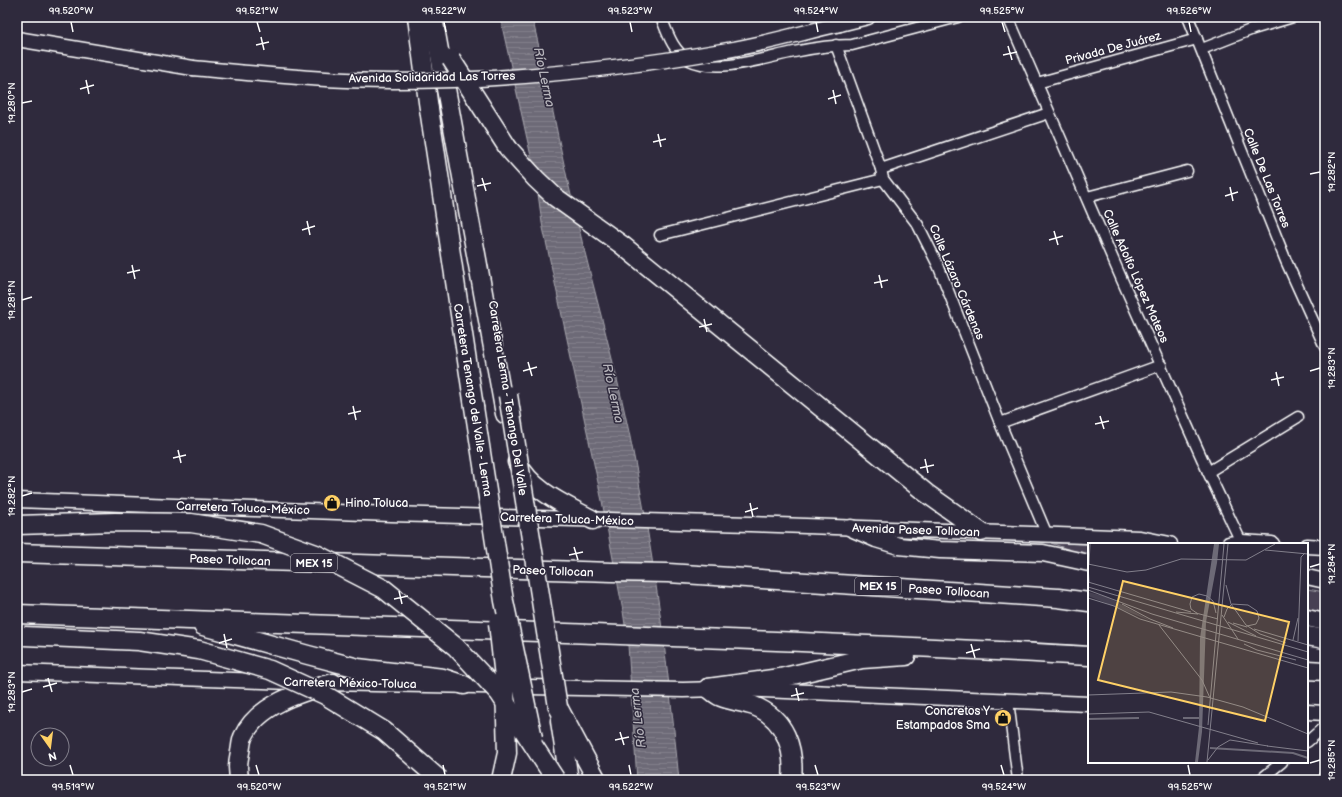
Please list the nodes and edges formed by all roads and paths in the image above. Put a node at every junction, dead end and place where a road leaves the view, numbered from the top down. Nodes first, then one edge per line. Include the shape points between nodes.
1 (417, 17) edge
2 (434, 17) edge
3 (445, 17) edge
4 (661, 17) edge
5 (868, 17) edge
6 (958, 17) edge
7 (1008, 17) edge
8 (1188, 17) edge
9 (1293, 17) edge
10 (17, 39) edge
11 (1197, 39) junction
12 (836, 45) junction
13 (1202, 49) junction
14 (451, 59) junction
15 (1037, 83) junction
16 (1049, 113) junction
17 (881, 169) junction
18 (1187, 171) dead end
19 (883, 179) junction
20 (1087, 197) junction
21 (660, 235) dead end
22 (1325, 347) edge
23 (1161, 365) junction
24 (1298, 417) dead end
25 (1000, 423) junction
26 (1208, 472) junction
27 (17, 500) edge
28 (597, 520) junction
29 (662, 522) joint
30 (17, 525) edge
31 (851, 528) junction
32 (980, 532) junction
33 (1047, 535) junction
34 (1165, 543) edge
35 (1238, 543) edge
36 (1308, 546) edge
37 (1325, 547) edge
38 (17, 553) edge
39 (1088, 563) edge
40 (1308, 577) edge
41 (1325, 581) edge
42 (504, 601) junction
43 (1088, 602) edge
44 (17, 614) edge
45 (181, 618) junction
46 (1308, 618) edge
47 (1325, 622) edge
48 (20, 636) edge
49 (1308, 636) edge
50 (1325, 639) edge
51 (967, 649) junction
52 (1088, 656) edge
53 (1308, 670) edge
54 (1325, 671) edge
55 (17, 672) edge
56 (333, 684) junction
57 (464, 685) junction
58 (505, 686) junction
59 (708, 688) junction
60 (1008, 701) junction
61 (1088, 704) edge
62 (558, 707) junction
63 (1308, 712) edge
64 (1325, 713) edge
65 (1325, 726) edge
66 (1308, 741) edge
67 (1281, 763) edge
68 (240, 780) edge
69 (440, 780) edge
70 (501, 780) edge
71 (541, 780) edge
72 (556, 780) edge
73 (569, 780) edge
74 (597, 780) edge
75 (792, 780) edge
76 (1018, 780) edge
77 (1260, 780) edge

1 - 42 highway, Carretera Tenango del Valle - Lerma, bridge
2 - 28 highway via 512,449 524,475 537,486 548,495
3 - 14 highway, Carretera Lerma - Tenango Del Valle
4 - 12 street via 669,39 680,53 688,60 703,64 716,66 753,62
5 - 10 main road, Avenida Solidaridad Las Torres, bridge via 723,51 577,71 483,79 392,81 293,78 193,68
6 - 12 street via 852,45
7 - 15 street, Calle Adolfo López Mateos
8 - 11 street, Calle De Las Torres
9 - 13 street
11 - 13 street, Calle De Las Torres
11 - 15 street, Privada De Juárez
12 - 17 street, Calle Lázaro Cárdenas
13 - 22 street, Calle De Las Torres via 1286,261
14 - 32 highway, bridge via 508,148 555,197 622,245 926,493
14 - 62 highway, Carretera Lerma - Tenango Del Valle, bridge
15 - 16 street, Calle Adolfo López Mateos
16 - 17 street
16 - 20 street, Calle Adolfo López Mateos
17 - 19 street, Calle Lázaro Cárdenas
18 - 20 street
19 - 21 street
19 - 25 street, Calle Lázaro Cárdenas via 918,224 927,241
20 - 23 street, Calle Adolfo López Mateos
23 - 25 street
23 - 26 street, Calle Adolfo López Mateos
24 - 26 street
25 - 33 street, Calle Lázaro Cárdenas
26 - 35 street, Calle Adolfo López Mateos
27 - 28 main road, Carretera Toluca-México
28 - 29 main road, Carretera Toluca-México
29 - 31 main road, Avenida Paseo Tollocan
30 - 72 highway, bridge via 191,523 261,534 316,554 384,589 456,647 499,693
31 - 32 main road, Avenida Paseo Tollocan
31 - 39 main road via 899,546 940,550 1044,553
32 - 33 main road, Avenida Paseo Tollocan
33 - 34 main road, Avenida Paseo Tollocan via 1140,538
36 - 37 main road
38 - 43 highway, Paseo Tollocan / MEX 15 via 668,573
40 - 41 main road
42 - 58 highway, bridge via 497,617
42 - 71 highway, Carretera Tenango del Valle - Lerma, bridge
44 - 45 highway
45 - 51 highway
45 - 57 highway via 222,632 358,668 443,678
46 - 47 main road
48 - 69 highway, bridge via 147,642 199,650 270,670 325,695 384,731
49 - 50 highway
51 - 52 highway
51 - 59 highway via 862,659 780,678
53 - 54 highway
55 - 56 main road, Carretera México-Toluca
56 - 57 main road, Carretera México-Toluca
56 - 68 highway via 292,696 267,710 251,724 243,738 239,756
57 - 58 main road, Carretera México-Toluca, bridge
58 - 59 main road, Carretera México-Toluca, bridge via 682,690
58 - 70 highway, bridge via 507,753
59 - 60 main road
59 - 75 highway via 720,696 762,709 776,720 785,734 790,750
60 - 61 main road
60 - 76 street
62 - 73 highway, Carretera Lerma - Tenango Del Valle
62 - 74 highway
63 - 64 main road
65 - 66 street
67 - 77 street

